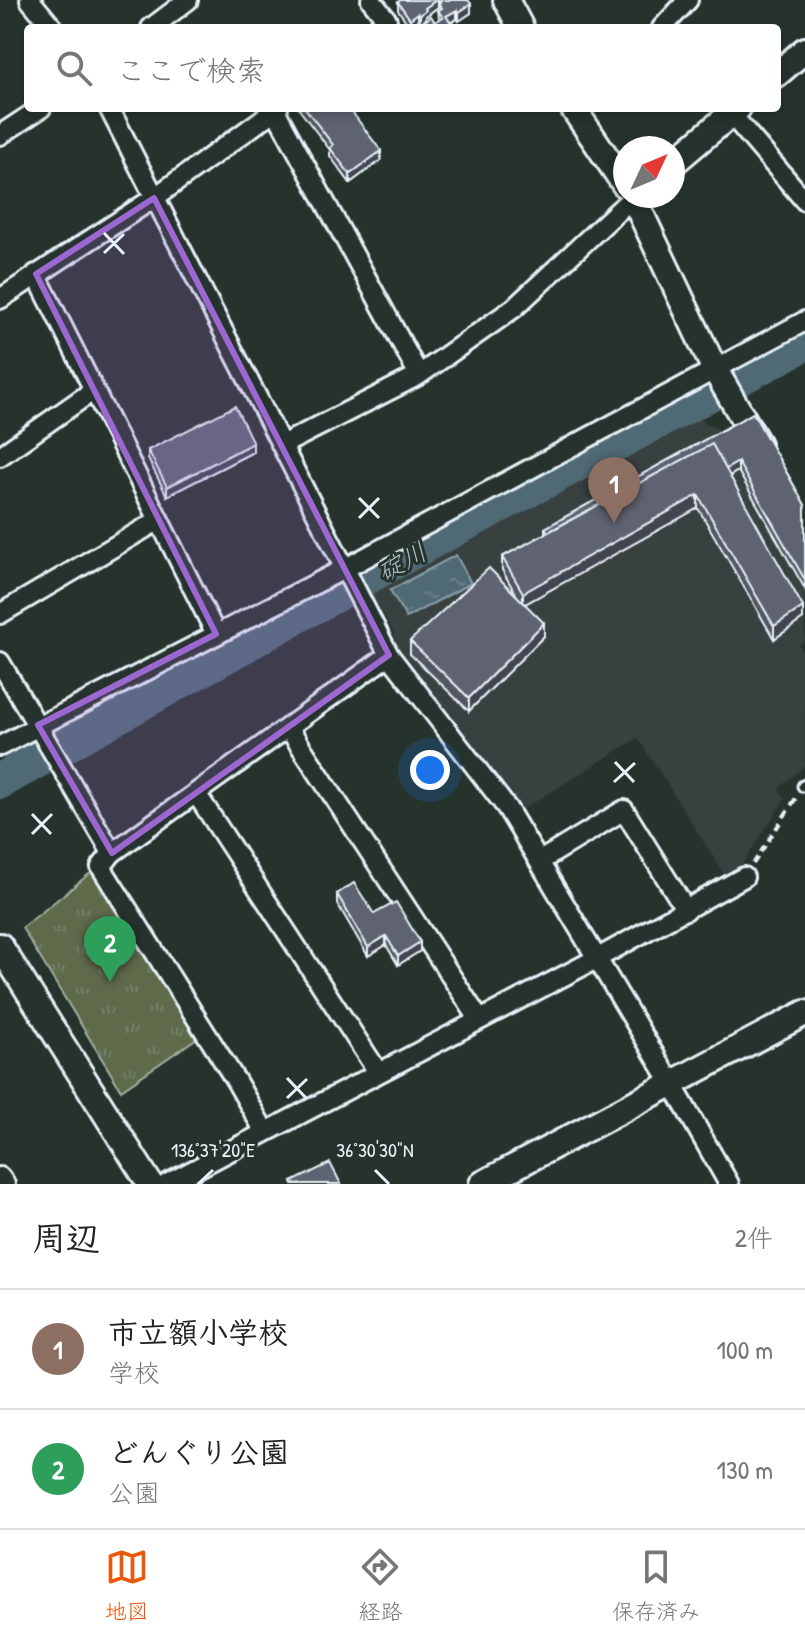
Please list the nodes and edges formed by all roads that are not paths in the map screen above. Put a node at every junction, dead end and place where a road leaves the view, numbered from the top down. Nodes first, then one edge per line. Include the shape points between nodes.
1 (30, 0) edge
2 (188, 0) edge
3 (371, 0) edge
4 (506, 0) edge
5 (688, 0) edge
6 (50, 24) edge
7 (156, 24) edge
8 (382, 24) edge
9 (519, 24) edge
10 (666, 24) edge
11 (805, 50) edge
12 (781, 71) edge
13 (35, 112) edge
14 (111, 112) edge
15 (272, 112) edge
16 (278, 112) edge
17 (576, 112) edge
18 (728, 112) edge
19 (0, 135) edge
20 (685, 152) edge
21 (613, 167) edge
22 (154, 198) junction
23 (805, 201) edge
24 (620, 208) edge
25 (639, 208) edge
26 (36, 274) junction
27 (0, 299) edge
28 (805, 321) edge
29 (419, 375) junction
30 (721, 380) junction
31 (94, 390) junction
32 (282, 445) junction
33 (0, 456) edge
34 (769, 462) edge
35 (159, 520) junction
36 (350, 581) junction
37 (0, 614) edge
38 (216, 634) junction
39 (389, 655) junction
40 (0, 662) edge
41 (288, 727) junction
42 (47, 740) junction
43 (0, 746) edge
44 (196, 793) junction
45 (112, 853) junction
46 (540, 861) junction
47 (744, 877) road end
48 (686, 910) junction
49 (0, 946) edge
50 (596, 959) junction
51 (805, 1013) edge
52 (479, 1019) junction
53 (378, 1072) junction
54 (672, 1084) junction
55 (265, 1132) junction
56 (0, 1177) edge
57 (5, 1184) edge
58 (150, 1184) edge
59 (167, 1184) edge
60 (482, 1184) edge
61 (729, 1184) edge

1 - 6 street
2 - 7 street
3 - 8 street via 387,20
4 - 9 street
5 - 10 street
11 - 12 street
13 - 19 street
14 - 22 street
15 - 22 street
16 - 29 street
17 - 21 street
18 - 20 street
18 - 23 street
22 - 26 street
22 - 32 street
24 - 29 street via 514,308
25 - 30 street
26 - 27 street
26 - 31 street
28 - 30 street
29 - 32 street
30 - 34 street
30 - 36 street
31 - 33 street
31 - 35 street
32 - 36 street
35 - 37 street
35 - 38 street
36 - 38 street
36 - 39 street
38 - 42 street
39 - 41 street
39 - 46 street via 507,808
40 - 42 street
41 - 44 street
41 - 52 street
42 - 43 street
42 - 45 street
44 - 45 street
44 - 53 street
45 - 55 street via 101,867
46 - 48 street via 624,810
46 - 50 street
47 - 48 street
48 - 50 street
49 - 58 street
50 - 52 street
50 - 54 street
51 - 54 street
52 - 53 street
53 - 55 street
54 - 60 street
54 - 61 street
55 - 59 street
56 - 57 street

